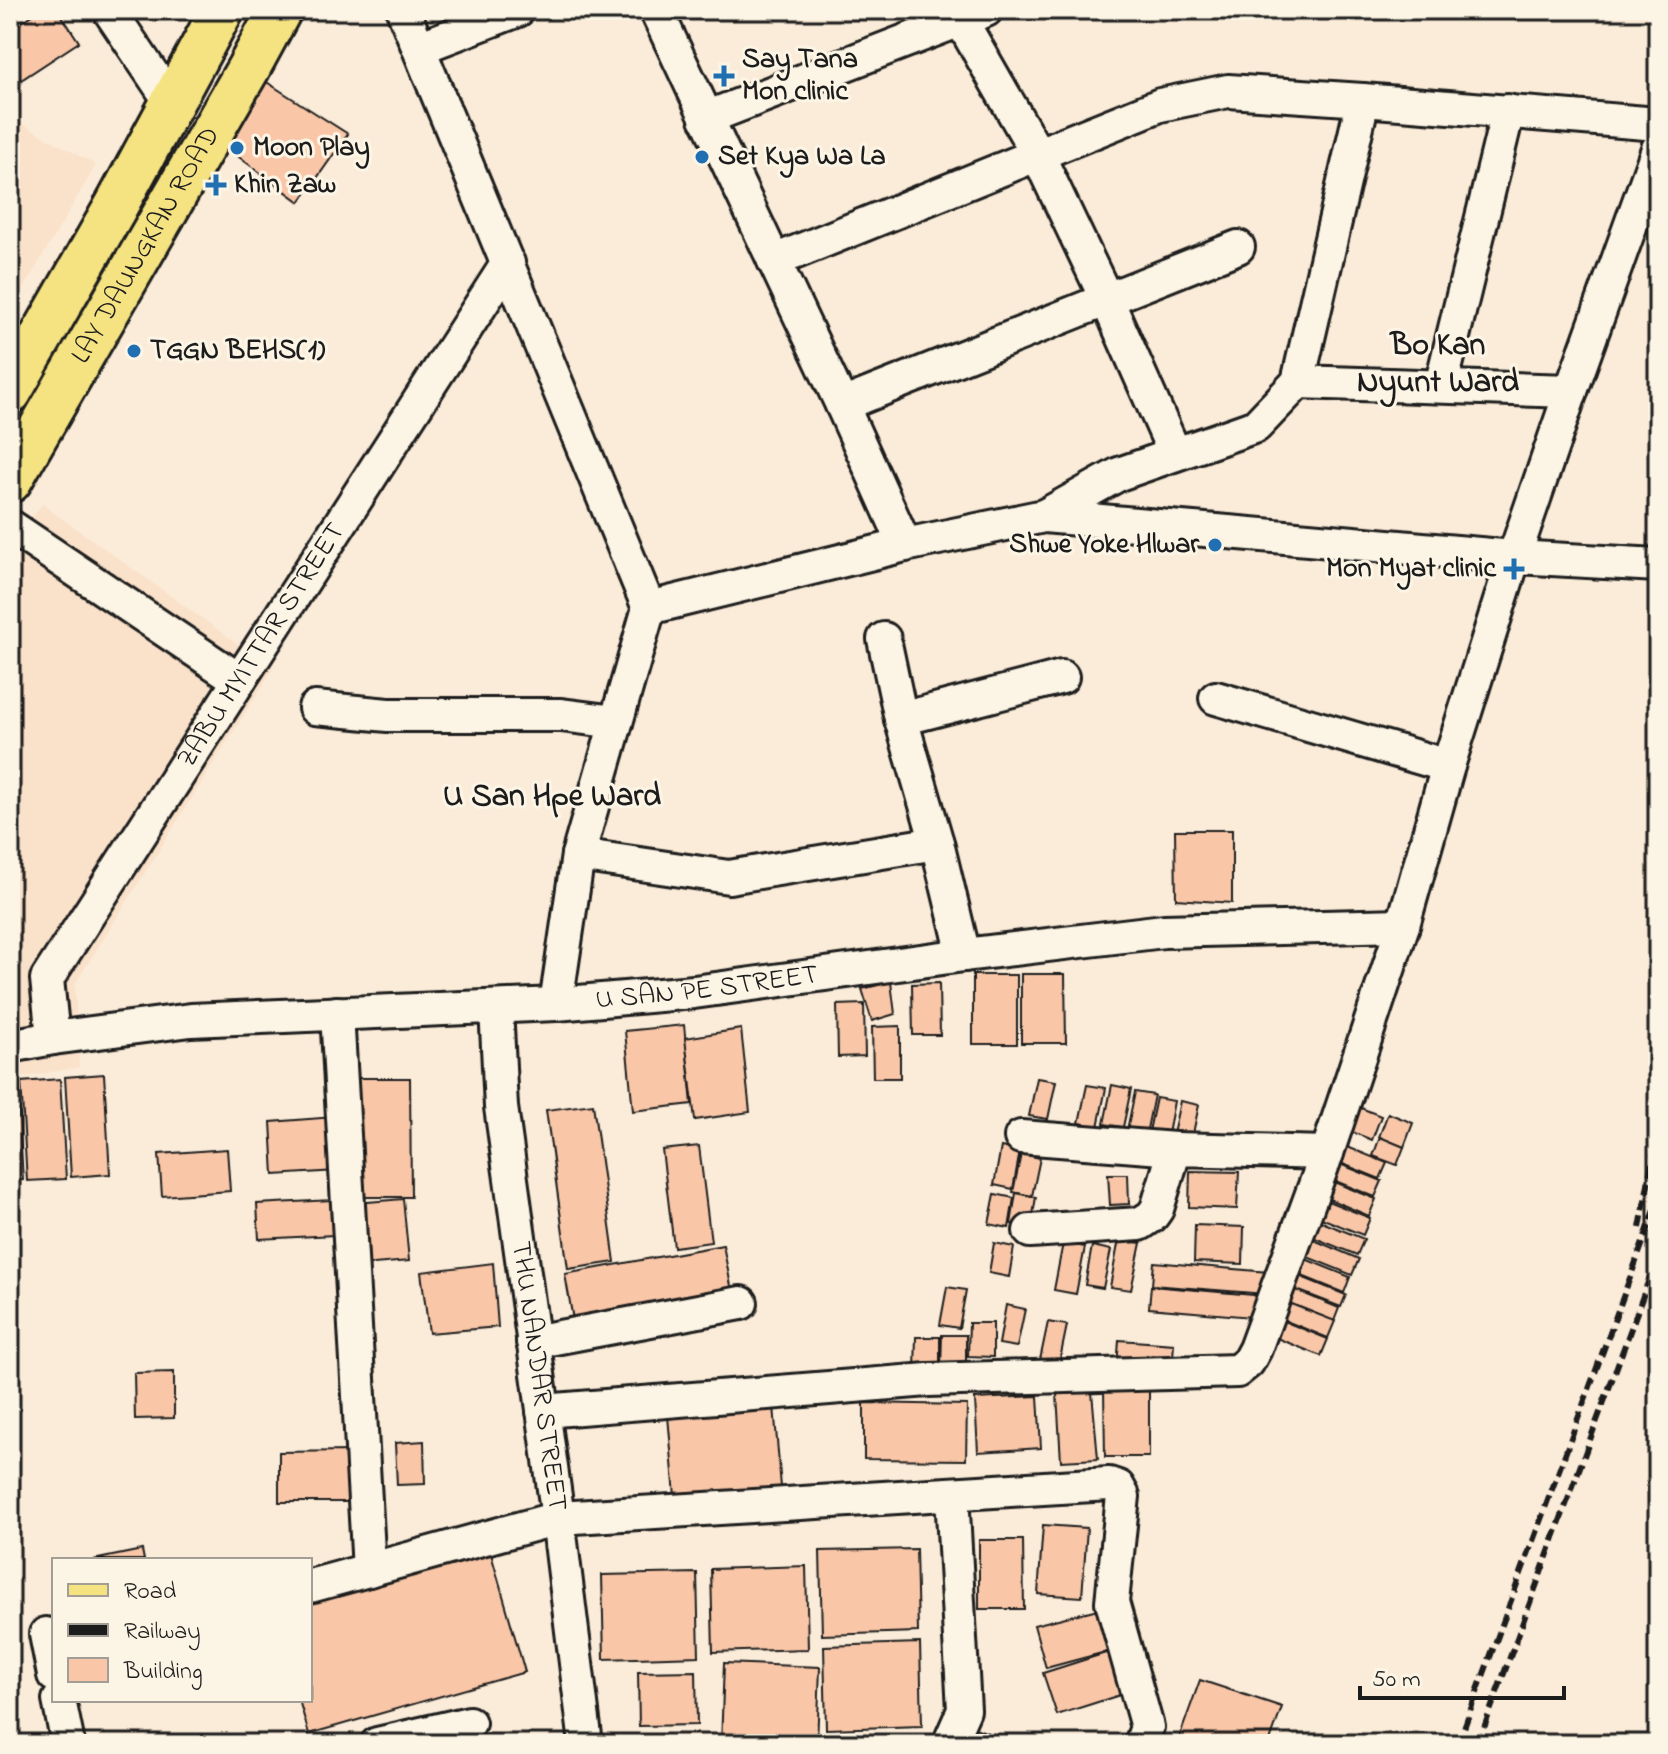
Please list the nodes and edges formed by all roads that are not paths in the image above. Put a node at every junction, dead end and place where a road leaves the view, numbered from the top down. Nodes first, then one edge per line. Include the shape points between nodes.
1 (109, 10) edge
2 (222, 10) edge
3 (280, 10) edge
4 (403, 10) edge
5 (518, 10) edge
6 (656, 10) edge
7 (967, 14) edge
8 (419, 48) junction
9 (1363, 100) junction
10 (171, 102) junction
11 (1508, 111) junction
12 (706, 118) junction
13 (216, 124) junction
14 (1658, 124) edge
15 (1658, 149) edge
16 (1037, 153) junction
17 (115, 208) junction
18 (155, 231) junction
19 (1238, 247) dead end
20 (774, 261) junction
21 (508, 263) junction
22 (1107, 300) junction
23 (1298, 382) junction
24 (1441, 386) junction
25 (1571, 391) junction
26 (10, 392) edge
27 (842, 405) junction
28 (1175, 454) junction
29 (14, 466) edge
30 (1044, 516) junction
31 (10, 526) edge
32 (905, 545) junction
33 (1514, 557) junction
34 (1658, 565) edge
35 (649, 608) junction
36 (884, 639) dead end
37 (1062, 677) dead end
38 (239, 680) junction
39 (1216, 698) dead end
40 (315, 708) dead end
41 (901, 719) junction
42 (616, 722) junction
43 (1448, 766) junction
44 (937, 843) junction
45 (578, 855) junction
46 (1403, 925) junction
47 (964, 955) junction
48 (556, 1004) junction
49 (496, 1007) junction
50 (337, 1013) junction
51 (53, 1038) junction
52 (10, 1042) edge
53 (1021, 1137) dead end
54 (1175, 1149) junction
55 (1327, 1153) junction
56 (1030, 1231) dead end
57 (741, 1303) dead end
58 (533, 1342) junction
59 (543, 1411) junction
60 (952, 1494) junction
61 (558, 1518) junction
62 (369, 1570) junction
63 (312, 1585) edge
64 (46, 1634) dead end
65 (52, 1665) edge
66 (59, 1702) edge
67 (469, 1723) dead end
68 (590, 1742) edge
69 (68, 1744) edge
70 (377, 1744) edge
71 (949, 1744) edge
72 (1141, 1744) edge

1 - 10 street
2 - 10 main road, LAY DAUNGKAN ROAD
3 - 13 main road, LAY DAUNGKAN ROAD
4 - 8 street
5 - 8 street
6 - 12 street
7 - 12 street
7 - 16 street
8 - 21 street
9 - 11 street
9 - 16 street via 1228,91 1160,105
9 - 23 street
10 - 13 main road
10 - 17 main road, LAY DAUNGKAN ROAD
11 - 14 street
11 - 24 street
12 - 20 street
13 - 18 main road, LAY DAUNGKAN ROAD
15 - 25 street
16 - 20 street
16 - 22 street
17 - 18 main road
17 - 26 main road, LAY DAUNGKAN ROAD
18 - 29 main road, LAY DAUNGKAN ROAD
19 - 22 street
20 - 27 street
21 - 35 street
21 - 38 street, ZABU MYITTAR STREET
22 - 27 street
22 - 28 street
23 - 24 street
23 - 28 street via 1256,426
24 - 25 street
25 - 33 street
27 - 32 street
28 - 30 street via 1119,474
30 - 32 street
30 - 33 street
31 - 38 street
32 - 35 street
33 - 34 street
33 - 43 street
35 - 42 street
36 - 41 street
37 - 41 street
38 - 51 street, ZABU MYITTAR STREET via 47,979
39 - 43 street
40 - 42 street via 388,715 561,715
41 - 44 street
42 - 45 street
43 - 46 street
44 - 45 street via 729,877
44 - 47 street
45 - 48 street
46 - 47 street, U SAN PE STREET via 1164,931
46 - 55 street
47 - 48 street, U SAN PE STREET via 694,992
48 - 49 street, U SAN PE STREET
49 - 50 street, U SAN PE STREET
49 - 58 street, THU NANDAR STREET via 501,1107
50 - 51 street, U SAN PE STREET via 191,1020
50 - 62 street
51 - 52 street, U SAN PE STREET
53 - 54 street
54 - 55 street
54 - 56 street via 1157,1209 1140,1224
55 - 59 street via 1255,1349 1237,1371 928,1380
57 - 58 street
58 - 59 street, THU NANDAR STREET
59 - 61 street, THU NANDAR STREET
60 - 61 street
60 - 71 street via 964,1710
60 - 72 street via 1118,1487 1123,1496 1112,1602 1147,1727
61 - 62 street
61 - 68 street, THU NANDAR STREET
62 - 63 street
64 - 65 street
66 - 69 street
67 - 70 street

